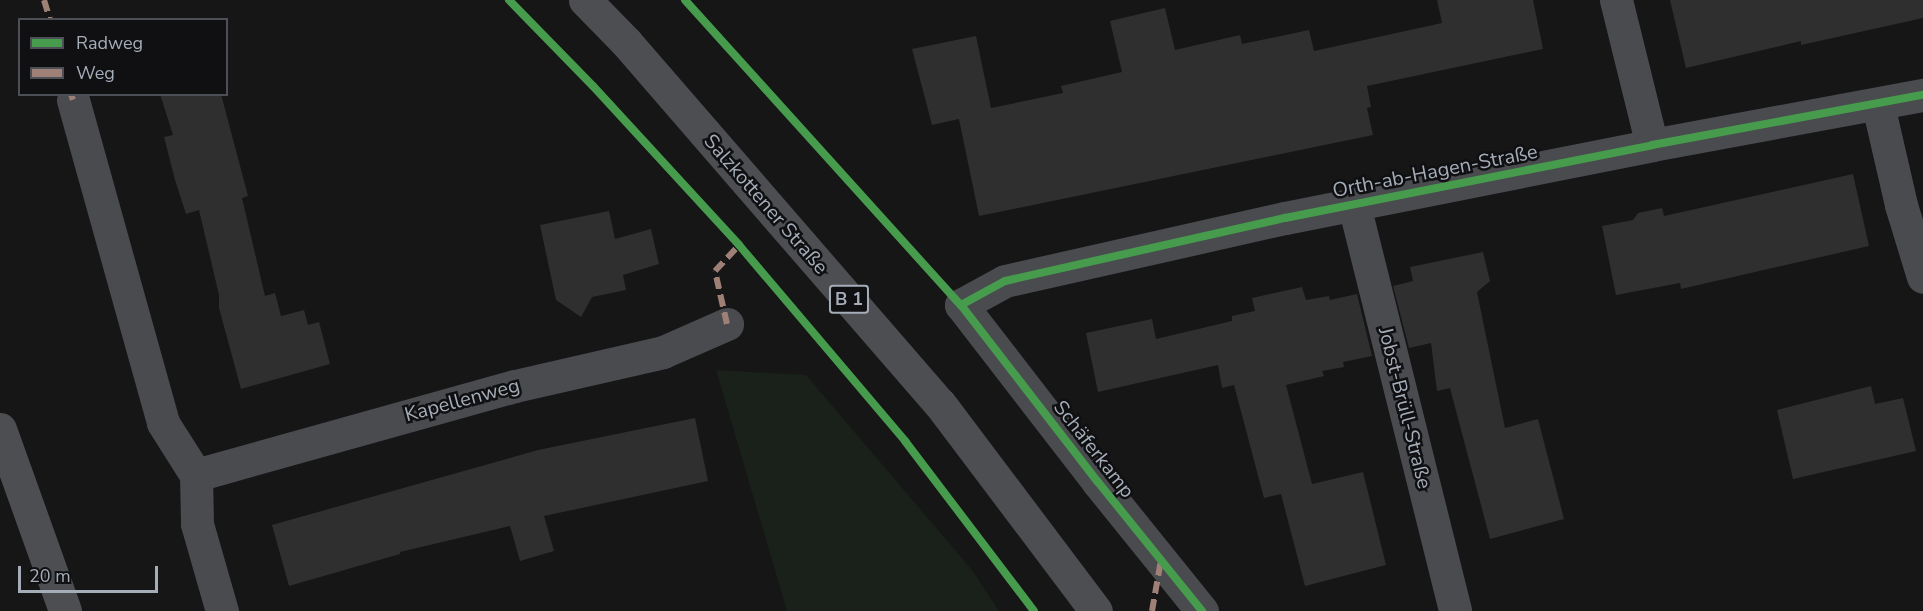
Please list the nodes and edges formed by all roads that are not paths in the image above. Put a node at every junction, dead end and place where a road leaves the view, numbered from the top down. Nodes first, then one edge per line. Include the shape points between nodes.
1 (585, 0) edge
2 (1616, 0) edge
3 (1923, 95) edge
4 (73, 100) dead end
5 (1878, 105) junction
6 (1652, 145) junction
7 (1354, 205) junction
8 (1923, 277) edge
9 (961, 305) joint
10 (727, 324) dead end
11 (0, 429) edge
12 (196, 475) junction
13 (65, 611) edge
14 (222, 611) edge
15 (1096, 611) edge
16 (1202, 611) edge
17 (1455, 611) edge

1 - 15 main road, Salzkottener Straße / B 1 via 626,42 940,404
2 - 6 street
3 - 5 street, Orth-ab-Hagen-Straße
4 - 12 street via 163,423
5 - 6 street, Orth-ab-Hagen-Straße
5 - 8 street via 1901,205
6 - 7 street, Orth-ab-Hagen-Straße
7 - 9 street, Orth-ab-Hagen-Straße via 1005,281
7 - 17 street, Jobst-Brüll-Straße
9 - 16 street, Schäferkamp
10 - 12 street, Kapellenweg via 663,352 493,392
11 - 13 main road
12 - 14 street via 196,524

